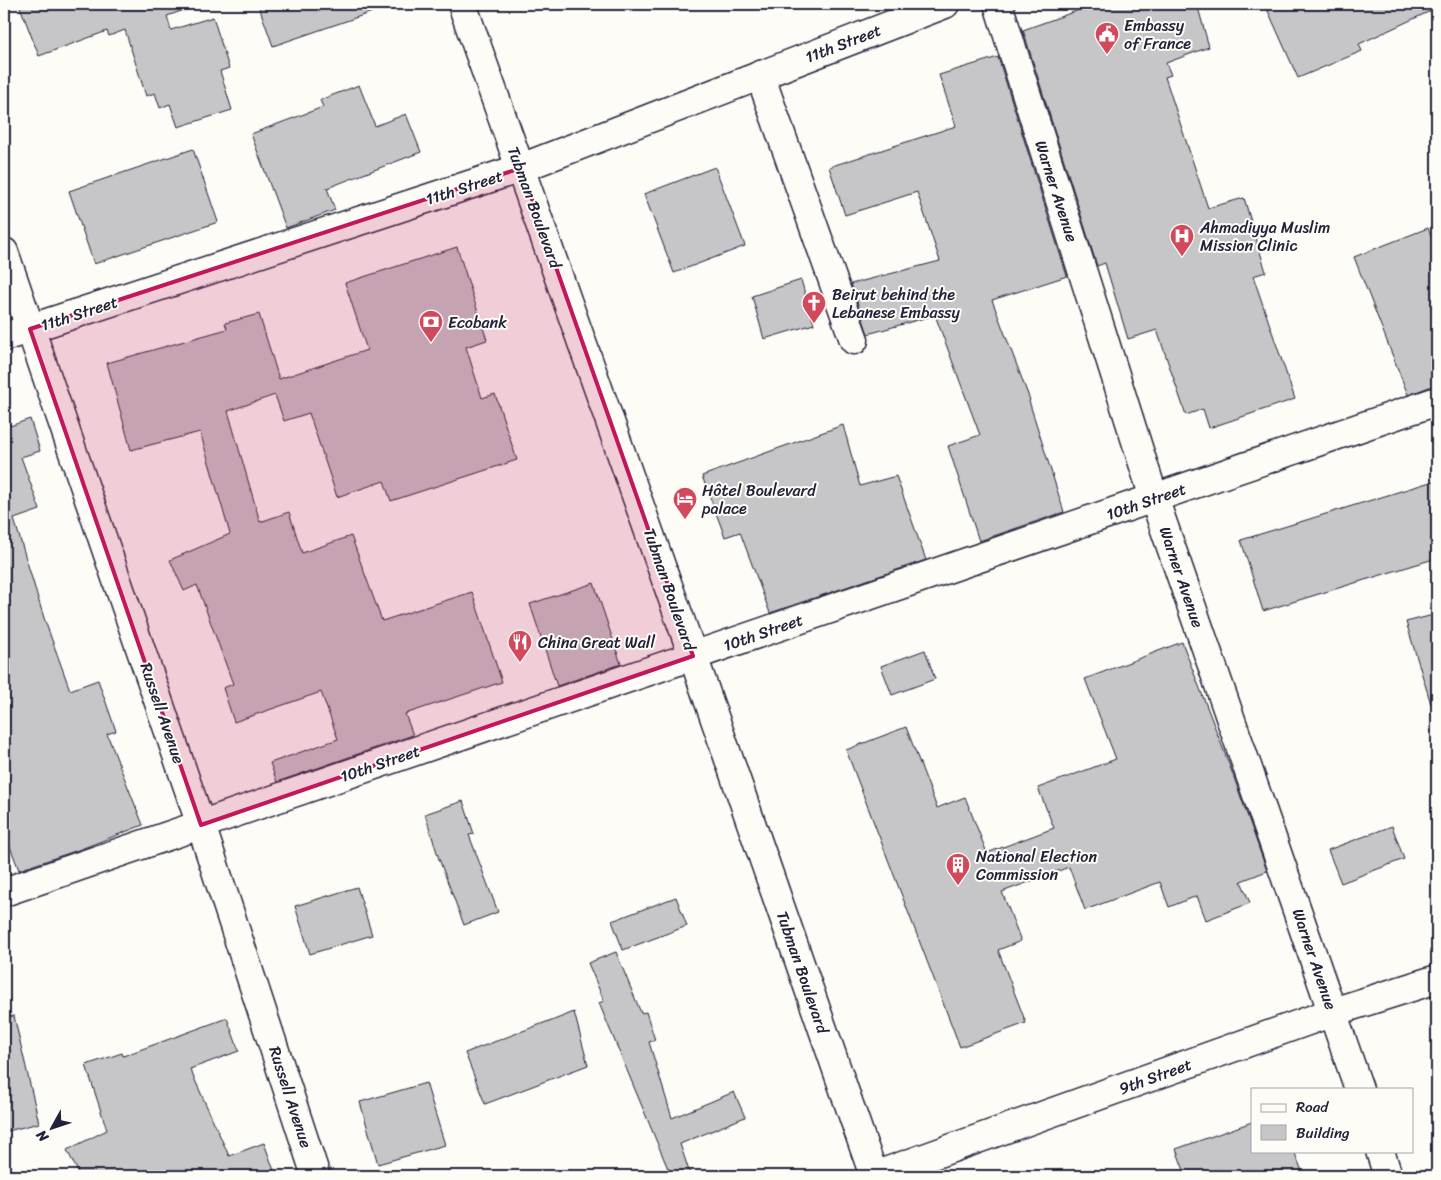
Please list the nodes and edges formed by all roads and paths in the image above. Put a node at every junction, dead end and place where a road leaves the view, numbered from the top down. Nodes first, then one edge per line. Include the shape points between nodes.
1 (462, 4) edge
2 (945, 4) edge
3 (998, 4) edge
4 (760, 75) junction
5 (521, 168) junction
6 (4, 252) edge
7 (30, 329) junction
8 (4, 337) edge
9 (854, 340) dead end
10 (1437, 401) edge
11 (1154, 498) junction
12 (694, 656) junction
13 (201, 825) junction
14 (4, 892) edge
15 (1437, 978) edge
16 (1334, 1012) junction
17 (1359, 1088) edge
18 (1380, 1152) edge
19 (316, 1176) edge
20 (874, 1176) edge
21 (1388, 1176) edge

1 - 5 main road, Tubman Boulevard
2 - 4 main road, 11th Street
3 - 11 main road, Warner Avenue
4 - 5 main road, 11th Street
4 - 9 main road
5 - 7 main road, 11th Street
5 - 12 main road, Tubman Boulevard
6 - 7 main road, Russell Avenue
7 - 8 main road, 11th Street
7 - 13 main road, Russell Avenue
10 - 11 main road, 10th Street
11 - 12 main road, 10th Street
11 - 16 main road, Warner Avenue
12 - 13 main road, 10th Street
12 - 20 main road, Tubman Boulevard
13 - 14 main road, 10th Street
13 - 19 main road, Russell Avenue
15 - 16 main road, 9th Street
16 - 17 main road, Warner Avenue
16 - 20 main road, 9th Street
18 - 21 main road

